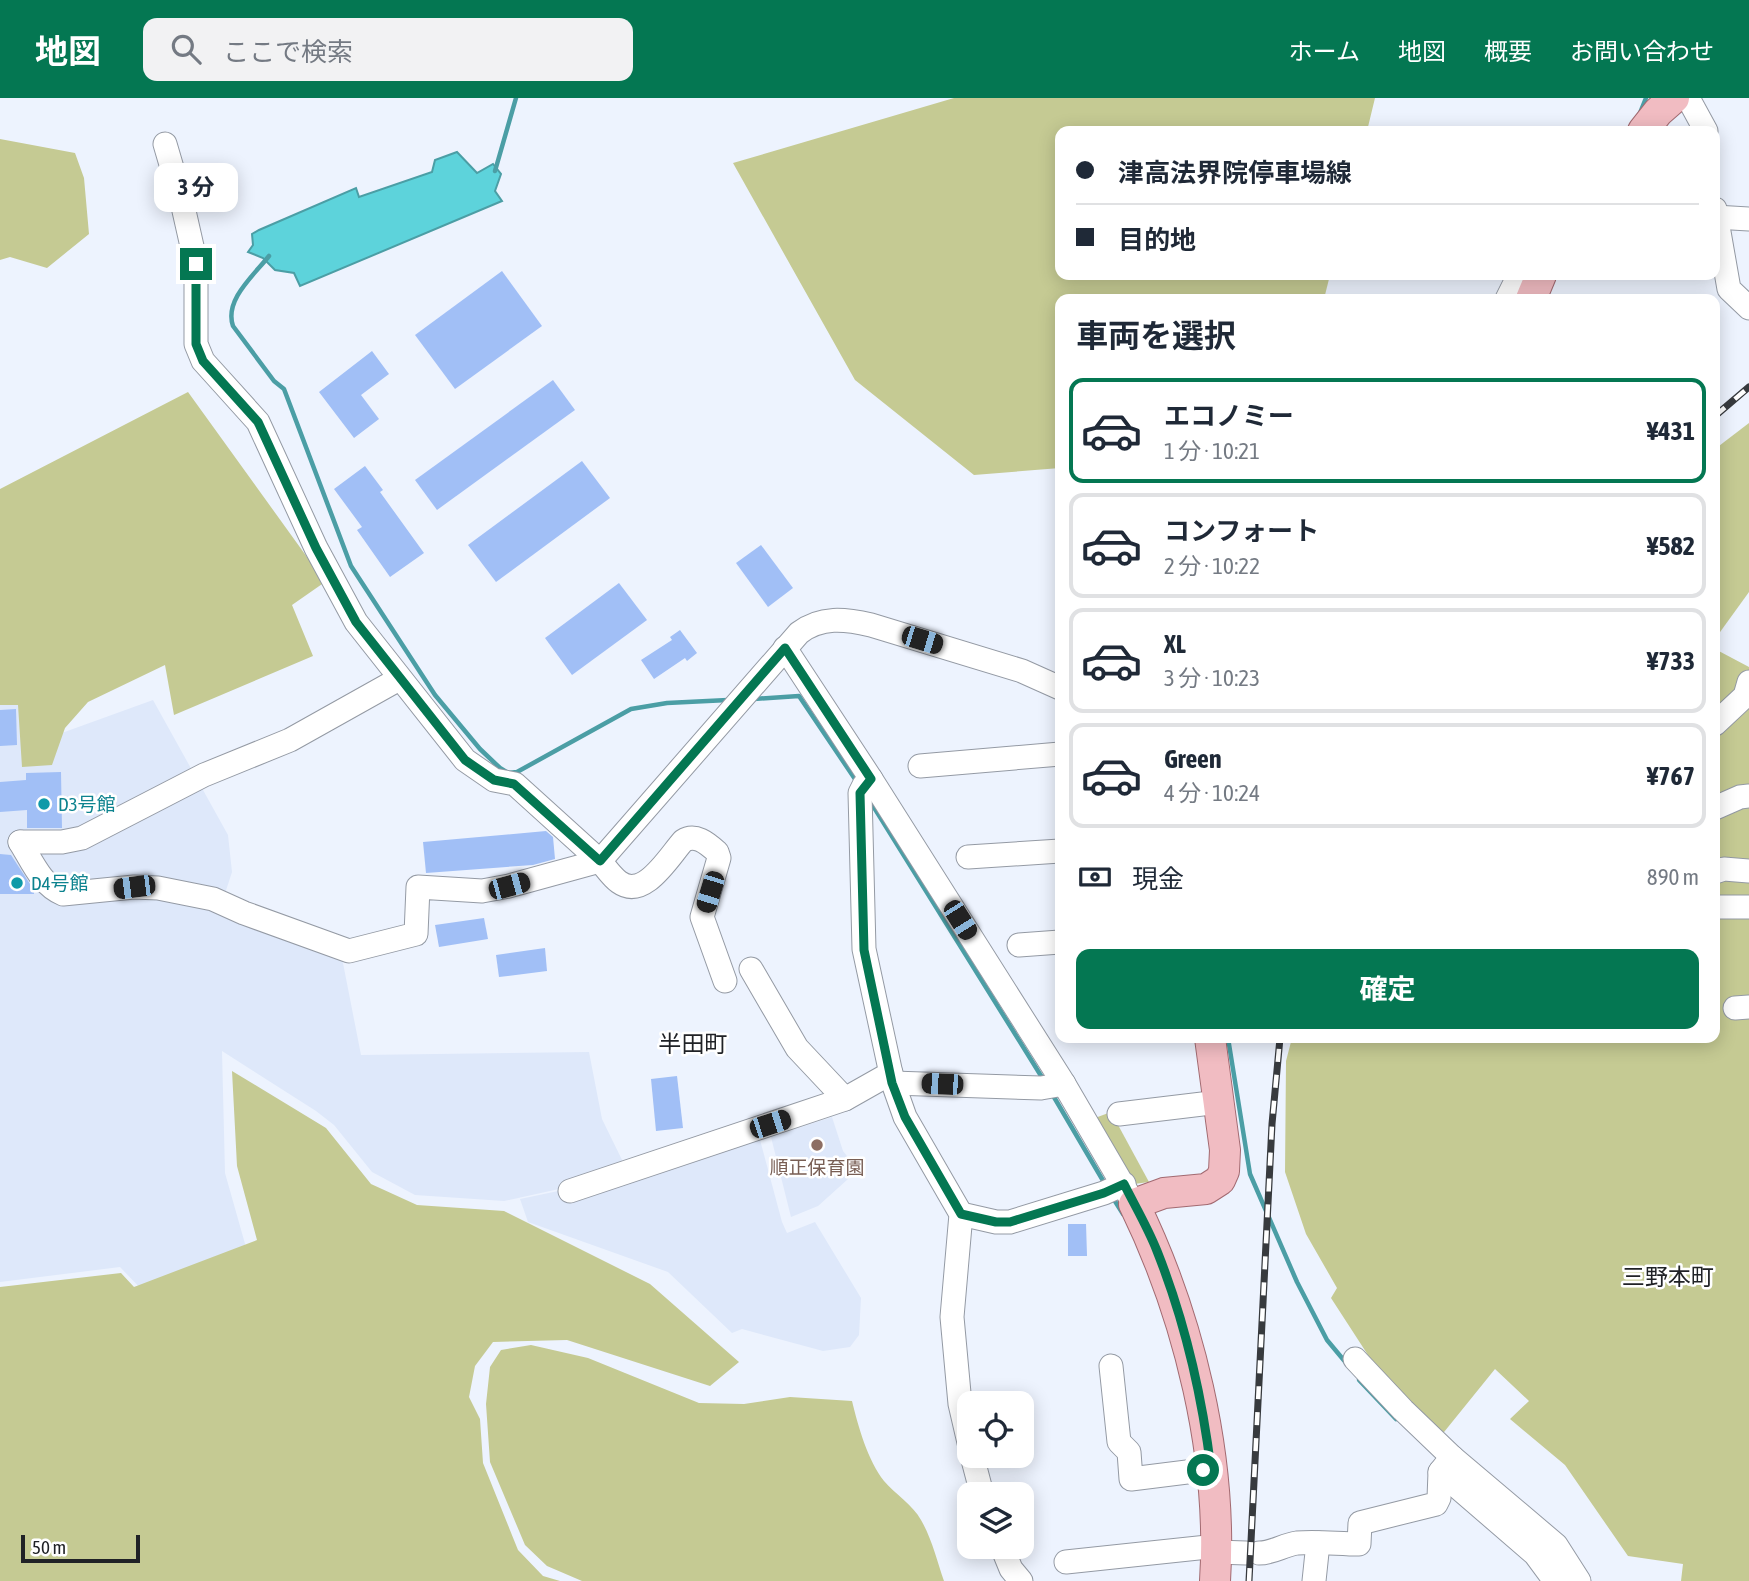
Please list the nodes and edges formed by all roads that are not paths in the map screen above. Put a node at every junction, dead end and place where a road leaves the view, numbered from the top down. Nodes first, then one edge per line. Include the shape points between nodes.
1 (1674, 98) edge
2 (1688, 98) edge
3 (1647, 126) edge
4 (1703, 126) edge
5 (165, 144) dead end
6 (1720, 215) edge
7 (1749, 219) edge
8 (1720, 241) edge
9 (1749, 308) edge
10 (785, 648) junction
11 (399, 679) junction
12 (1749, 682) edge
13 (1055, 686) edge
14 (1720, 719) edge
15 (1055, 754) edge
16 (920, 766) dead end
17 (865, 786) junction
18 (1749, 796) edge
19 (1720, 806) edge
20 (1055, 851) edge
21 (968, 858) dead end
22 (600, 861) junction
23 (1720, 870) edge
24 (1749, 871) edge
25 (1720, 907) edge
26 (1749, 907) edge
27 (1055, 942) edge
28 (1019, 945) dead end
29 (751, 969) dead end
30 (725, 981) dead end
31 (1211, 1043) edge
32 (888, 1077) junction
33 (1053, 1086) junction
34 (845, 1099) junction
35 (1219, 1102) junction
36 (1119, 1114) dead end
37 (570, 1191) dead end
38 (1119, 1192) junction
39 (961, 1219) junction
40 (1354, 1359) dead end
41 (1111, 1366) dead end
42 (959, 1391) edge
43 (1446, 1464) junction
44 (1203, 1470) junction
45 (1512, 1521) junction
46 (1318, 1543) junction
47 (1223, 1554) edge
48 (1007, 1559) edge
49 (1066, 1562) dead end
50 (1021, 1581) edge
51 (1314, 1581) edge
52 (1555, 1581) edge
53 (1579, 1581) edge

1 - 3 main road
2 - 4 street
5 - 11 street via 196,264 196,344 203,361 258,422 350,611
6 - 7 street
8 - 9 street via 1729,289
10 - 13 street via 809,625 848,620 1022,671
10 - 17 street
10 - 22 street
11 - 22 street via 465,760 494,780 514,784
11 - 22 street via 290,740 204,775 82,838 20,842 44,881 63,894 158,888 213,899 349,951 416,934 418,887 482,891
12 - 14 street via 1745,696
15 - 16 street
17 - 32 street via 864,950
17 - 33 street
18 - 19 street
20 - 21 street
22 - 30 street via 620,883 634,888 645,885 686,838 697,838 717,852 718,867 702,917
23 - 24 street
25 - 26 street
27 - 28 street
29 - 34 street via 797,1048
31 - 35 main road
32 - 33 street
32 - 34 street
32 - 39 street
33 - 38 street
34 - 37 street
35 - 36 street
35 - 38 main road via 1225,1161 1220,1180 1206,1189
38 - 39 street via 1010,1222
38 - 44 main road via 1157,1250 1176,1307 1206,1430
39 - 42 street via 952,1317
40 - 43 street
41 - 44 street via 1119,1442 1129,1452 1131,1479
43 - 45 street
43 - 46 street via 1436,1504 1360,1523 1359,1544
44 - 47 main road
45 - 52 street
45 - 53 street via 1556,1545
46 - 47 street via 1283,1546 1270,1553
46 - 51 street
47 - 49 street
48 - 50 street

